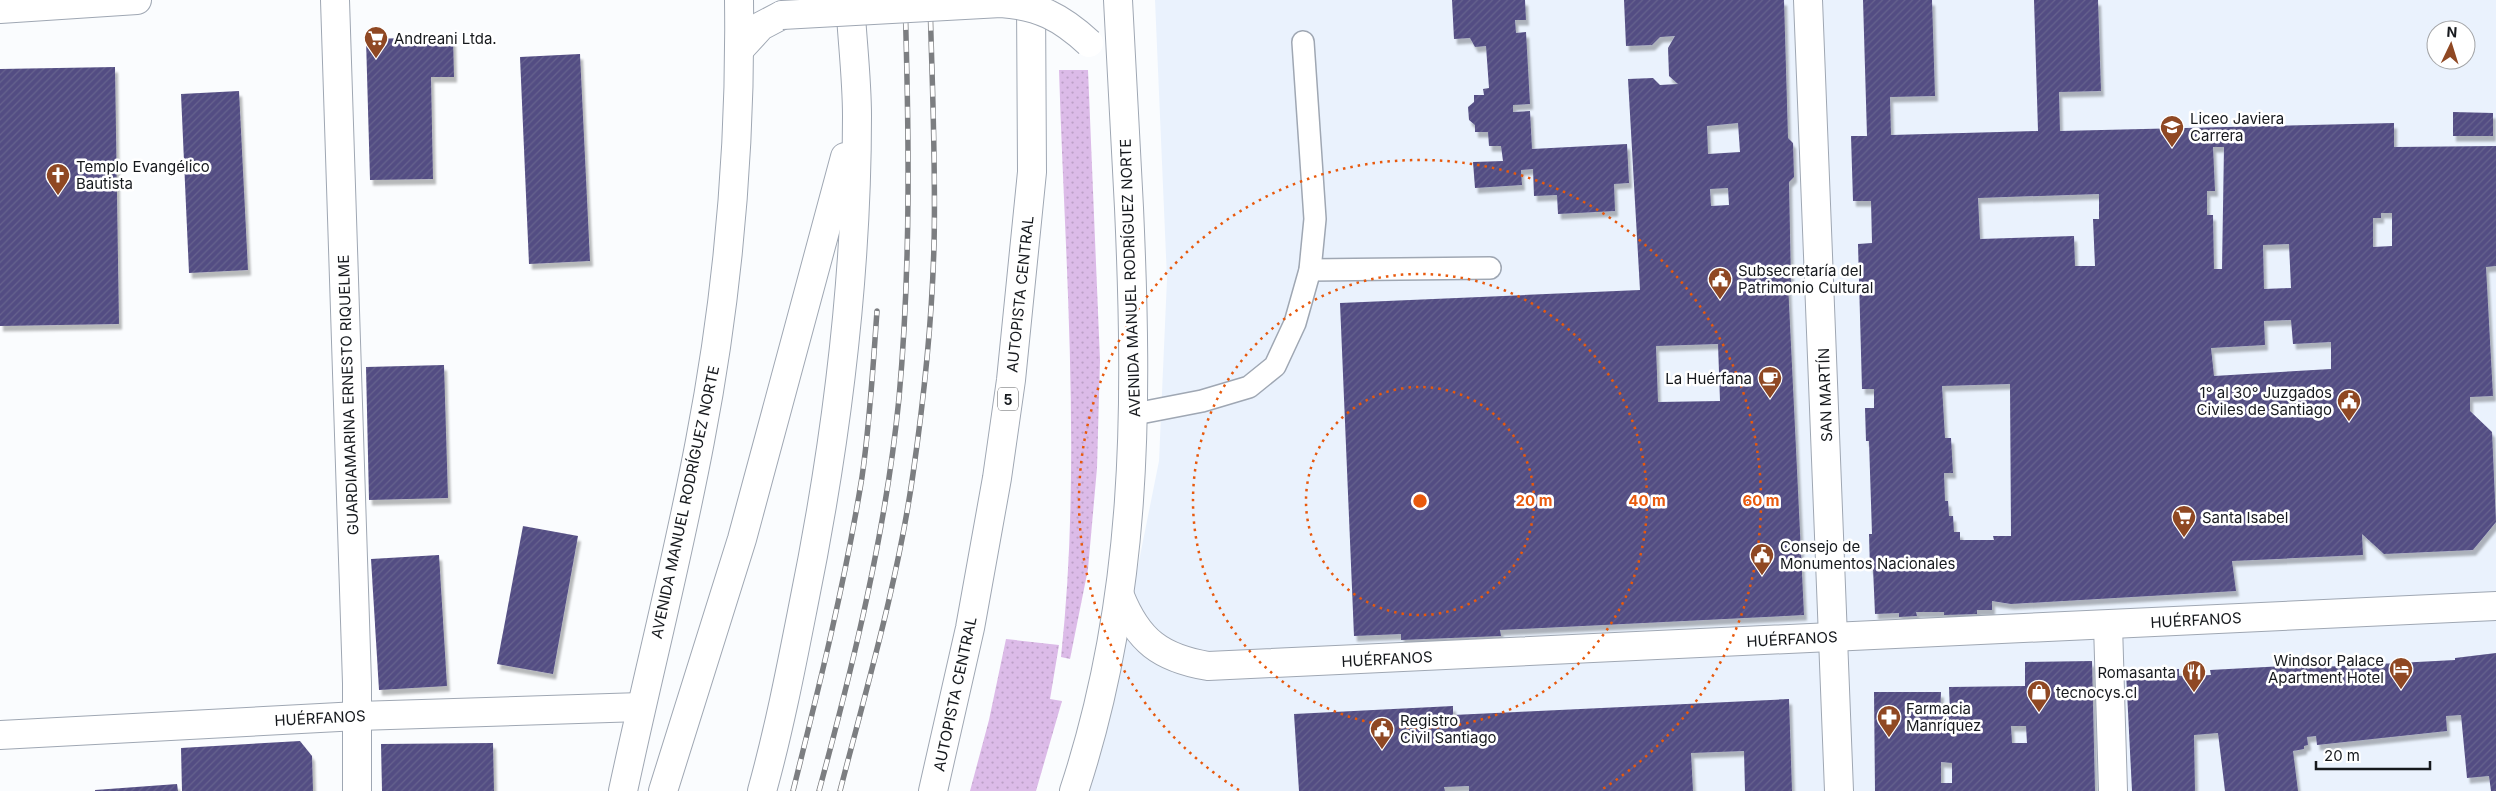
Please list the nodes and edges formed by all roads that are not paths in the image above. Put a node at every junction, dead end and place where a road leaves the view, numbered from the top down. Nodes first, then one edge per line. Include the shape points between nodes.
1 (137, 0) edge
2 (334, 0) edge
3 (739, 0) edge
4 (850, 0) edge
5 (1031, 0) edge
6 (1118, 0) edge
7 (1808, 0) edge
8 (0, 9) edge
9 (1303, 42) dead end
10 (740, 49) junction
11 (1122, 73) junction
12 (857, 115) junction
13 (1490, 268) dead end
14 (1310, 270) junction
15 (1134, 414) junction
16 (1120, 596) junction
17 (2496, 606) edge
18 (2108, 625) junction
19 (1834, 637) junction
20 (641, 707) junction
21 (358, 716) junction
22 (0, 735) edge
23 (357, 791) edge
24 (623, 791) edge
25 (663, 791) edge
26 (762, 791) edge
27 (933, 791) edge
28 (1074, 791) edge
29 (1839, 791) edge
30 (2113, 791) edge

1 - 8 main road
2 - 21 main road, GUARDIAMARINA ERNESTO RIQUELME
3 - 10 main road, AVENIDA MANUEL RODRÍGUEZ NORTE
4 - 12 main road
5 - 27 main road, AUTOPISTA CENTRAL / 5 via 1032,172 1011,380 970,628
6 - 11 main road, AVENIDA MANUEL RODRÍGUEZ NORTE
7 - 19 main road, SAN MARTÍN
9 - 14 lane via 1315,219
10 - 11 main road, bridge via 760,26 782,15 1025,5 1052,15
10 - 20 main road, AVENIDA MANUEL RODRÍGUEZ NORTE via 728,252 716,346 683,524
11 - 15 main road, AVENIDA MANUEL RODRÍGUEZ NORTE via 1133,295
12 - 25 main road via 742,538
12 - 26 main road via 854,233 836,421 787,690
13 - 14 lane
14 - 15 lane via 1295,323 1275,366 1249,386 1202,401
15 - 16 main road, AVENIDA MANUEL RODRÍGUEZ NORTE via 1126,552
16 - 19 main road, HUÉRFANOS via 1132,621 1153,646 1169,657 1208,666
16 - 28 main road, AVENIDA MANUEL RODRÍGUEZ NORTE via 1099,704
17 - 18 main road, HUÉRFANOS
18 - 19 main road, HUÉRFANOS
18 - 30 main road
19 - 29 main road, SAN MARTÍN
20 - 21 main road, HUÉRFANOS
20 - 24 main road, AVENIDA MANUEL RODRÍGUEZ NORTE
21 - 22 main road, HUÉRFANOS
21 - 23 main road, GUARDIAMARINA ERNESTO RIQUELME

